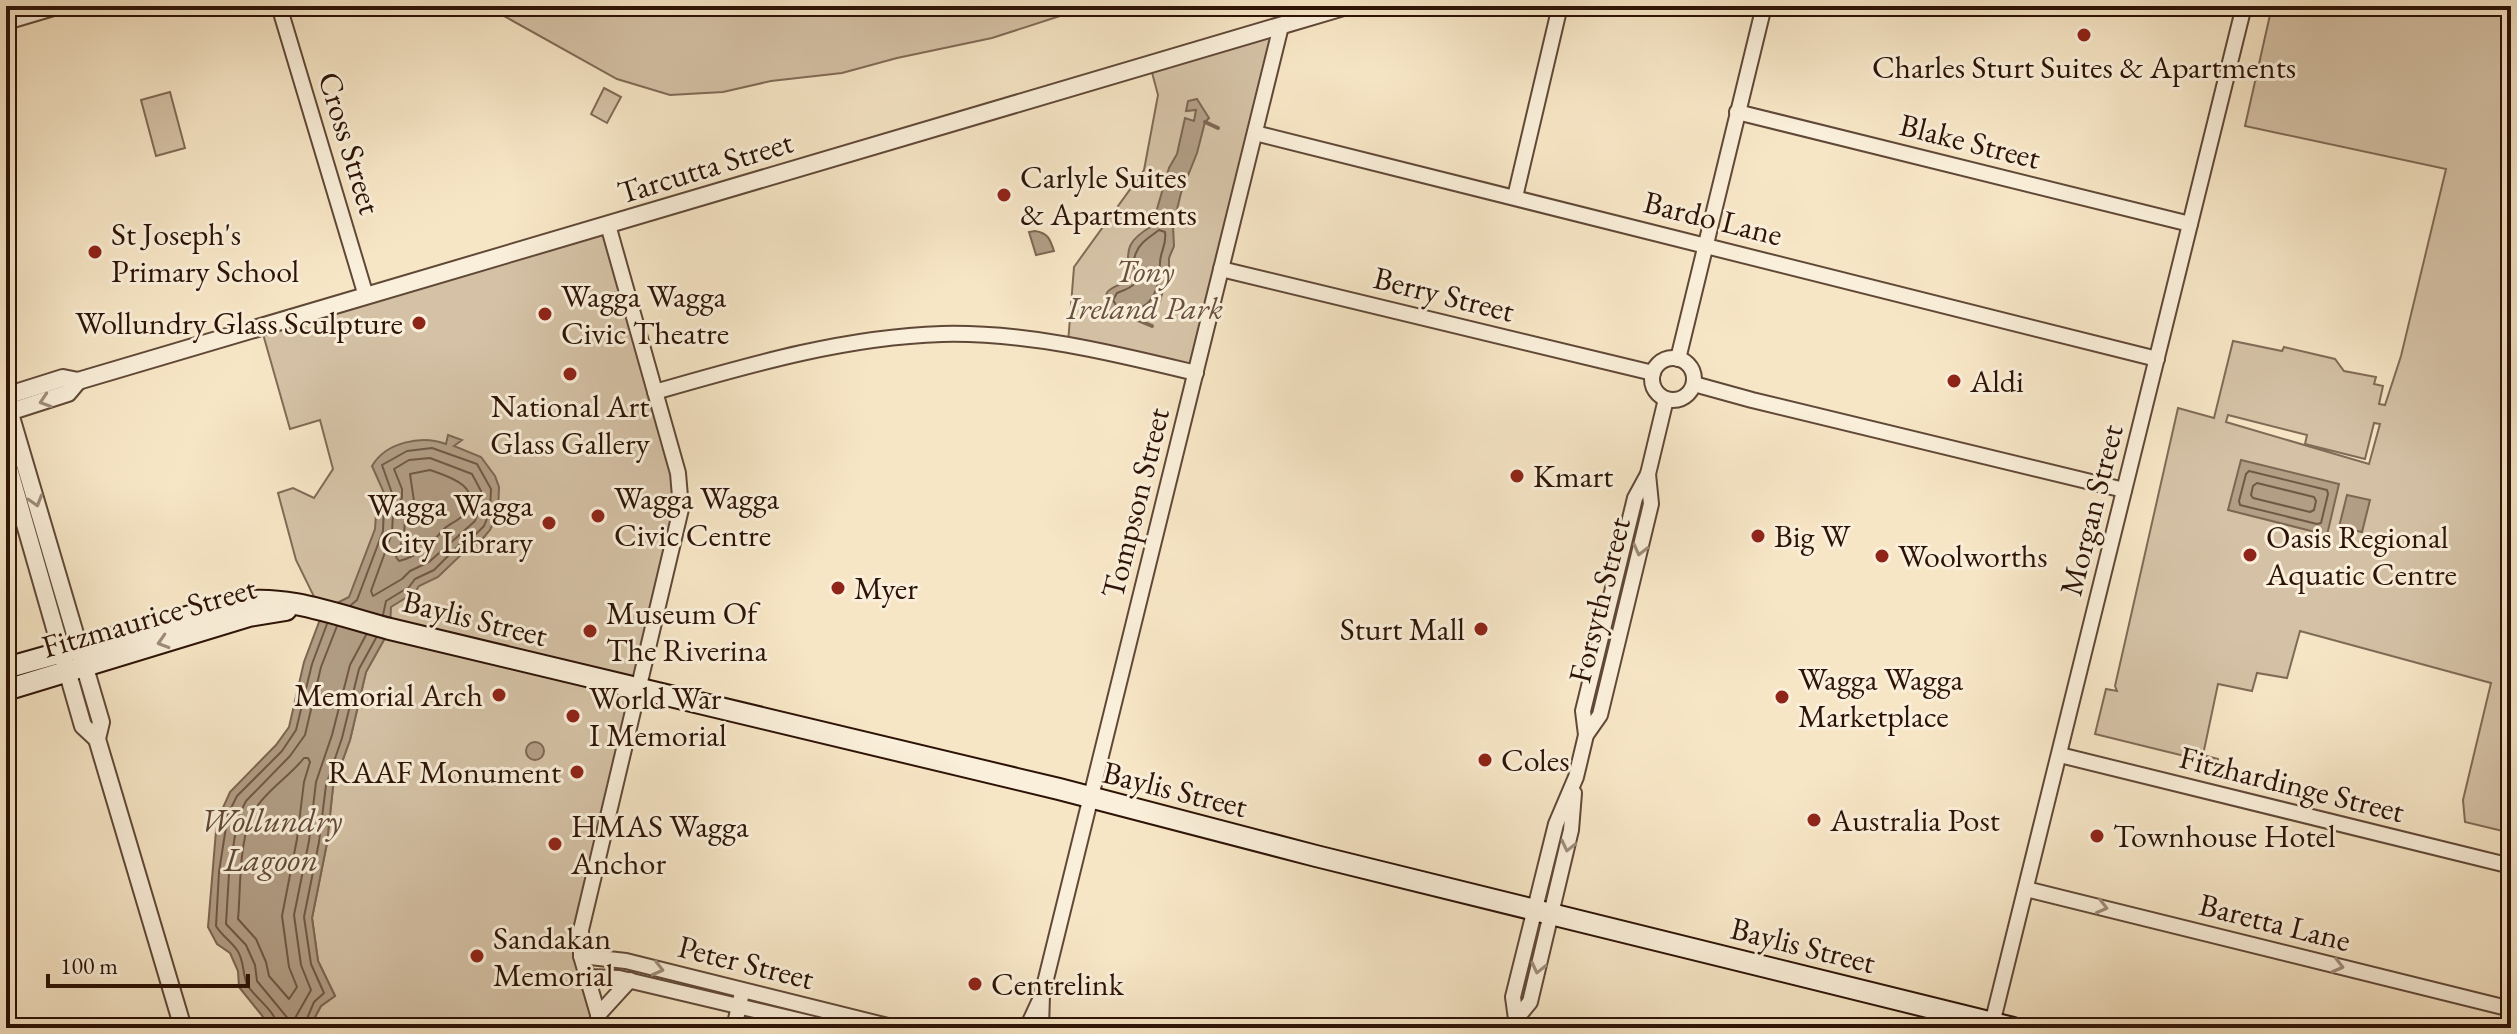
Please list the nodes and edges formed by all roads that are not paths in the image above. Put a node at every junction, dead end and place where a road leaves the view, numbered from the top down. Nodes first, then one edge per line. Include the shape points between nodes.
1 (60, 6) edge
2 (279, 6) edge
3 (1347, 6) edge
4 (1560, 6) edge
5 (1764, 6) edge
6 (2244, 6) edge
7 (6, 22) edge
8 (1281, 26) junction
9 (1737, 112) junction
10 (1255, 133) junction
11 (1515, 197) junction
12 (2190, 224) junction
13 (608, 225) junction
14 (1705, 244) junction
15 (1221, 269) junction
16 (366, 296) junction
17 (1678, 359) junction
18 (2157, 359) junction
19 (1196, 373) junction
20 (1653, 373) junction
21 (1694, 384) junction
22 (655, 392) junction
23 (1666, 399) junction
24 (7, 405) edge
25 (6, 458) edge
26 (2124, 490) junction
27 (321, 611) joint
28 (73, 659) junction
29 (6, 668) edge
30 (639, 688) junction
31 (6, 690) edge
32 (2060, 755) junction
33 (1091, 799) junction
34 (2511, 866) edge
35 (2026, 889) junction
36 (1543, 911) junction
37 (581, 956) junction
38 (587, 977) junction
39 (630, 980) junction
40 (743, 990) junction
41 (1042, 995) junction
42 (739, 1006) junction
43 (2511, 1009) edge
44 (600, 1021) edge
45 (842, 1021) edge
46 (1515, 1024) edge
47 (1992, 1025) edge
48 (183, 1028) edge
49 (734, 1028) edge
50 (831, 1028) edge
51 (896, 1028) edge
52 (1027, 1028) edge
53 (1041, 1028) edge
54 (2013, 1028) edge

1 - 7 street
2 - 16 street, Cross Street
3 - 8 street, Tarcutta Street
4 - 11 street
5 - 9 street
6 - 12 street, Morgan Street
8 - 10 street, Tompson Street
8 - 13 street, Tarcutta Street
9 - 12 street, Blake Street
9 - 14 street
10 - 11 street, Bardo Lane
10 - 15 street, Tompson Street
11 - 14 street, Bardo Lane
12 - 18 street, Morgan Street
13 - 16 street, Tarcutta Street
13 - 22 street
14 - 17 street
14 - 18 street, Bardo Lane
15 - 19 street, Tompson Street
15 - 20 street, Berry Street
16 - 24 street, Tarcutta Street via 78,381 63,378
17 - 20 street via 1660,362
17 - 21 street via 1690,366
18 - 26 street, Morgan Street
19 - 22 street via 1068,343 945,334 801,353
19 - 33 street, Tompson Street
20 - 23 street via 1653,386
21 - 23 street via 1680,399
21 - 26 street
22 - 30 street via 678,473 681,509
23 - 36 street, Forsyth Street via 1648,474 1635,498 1586,695 1586,735 1556,824
24 -> 28 street
25 - 28 street
26 - 32 street, Morgan Street
27 - 28 main road, Fitzmaurice Street via 285,601 248,600
27 - 30 main road, Baylis Street
28 - 29 main road, Fitzmaurice Street
28 - 31 main road, Fitzmaurice Street
28 - 48 street via 101,722 97,739
30 - 33 main road, Baylis Street
30 - 37 street via 583,917
32 - 34 street, Fitzhardinge Street
32 - 35 street, Morgan Street
33 - 36 main road, Baylis Street
33 - 41 street, Tompson Street
35 -> 43 street, Baretta Lane
35 - 47 street, Morgan Street
36 - 46 street, Forsyth Street via 1513,997
36 - 47 main road, Baylis Street
37 - 38 street
37 -> 40 street, Peter Street via 626,961
38 - 39 street, Peter Street
38 - 44 street
39 - 42 street, Peter Street
39 - 44 street, Peter Street
40 - 42 street
40 - 45 street, Peter Street
41 - 52 street, Tompson Street
41 - 53 street, Tompson Street
42 - 49 street
42 - 50 street, Peter Street
45 - 51 street, Peter Street
47 - 54 main road, Baylis Street

